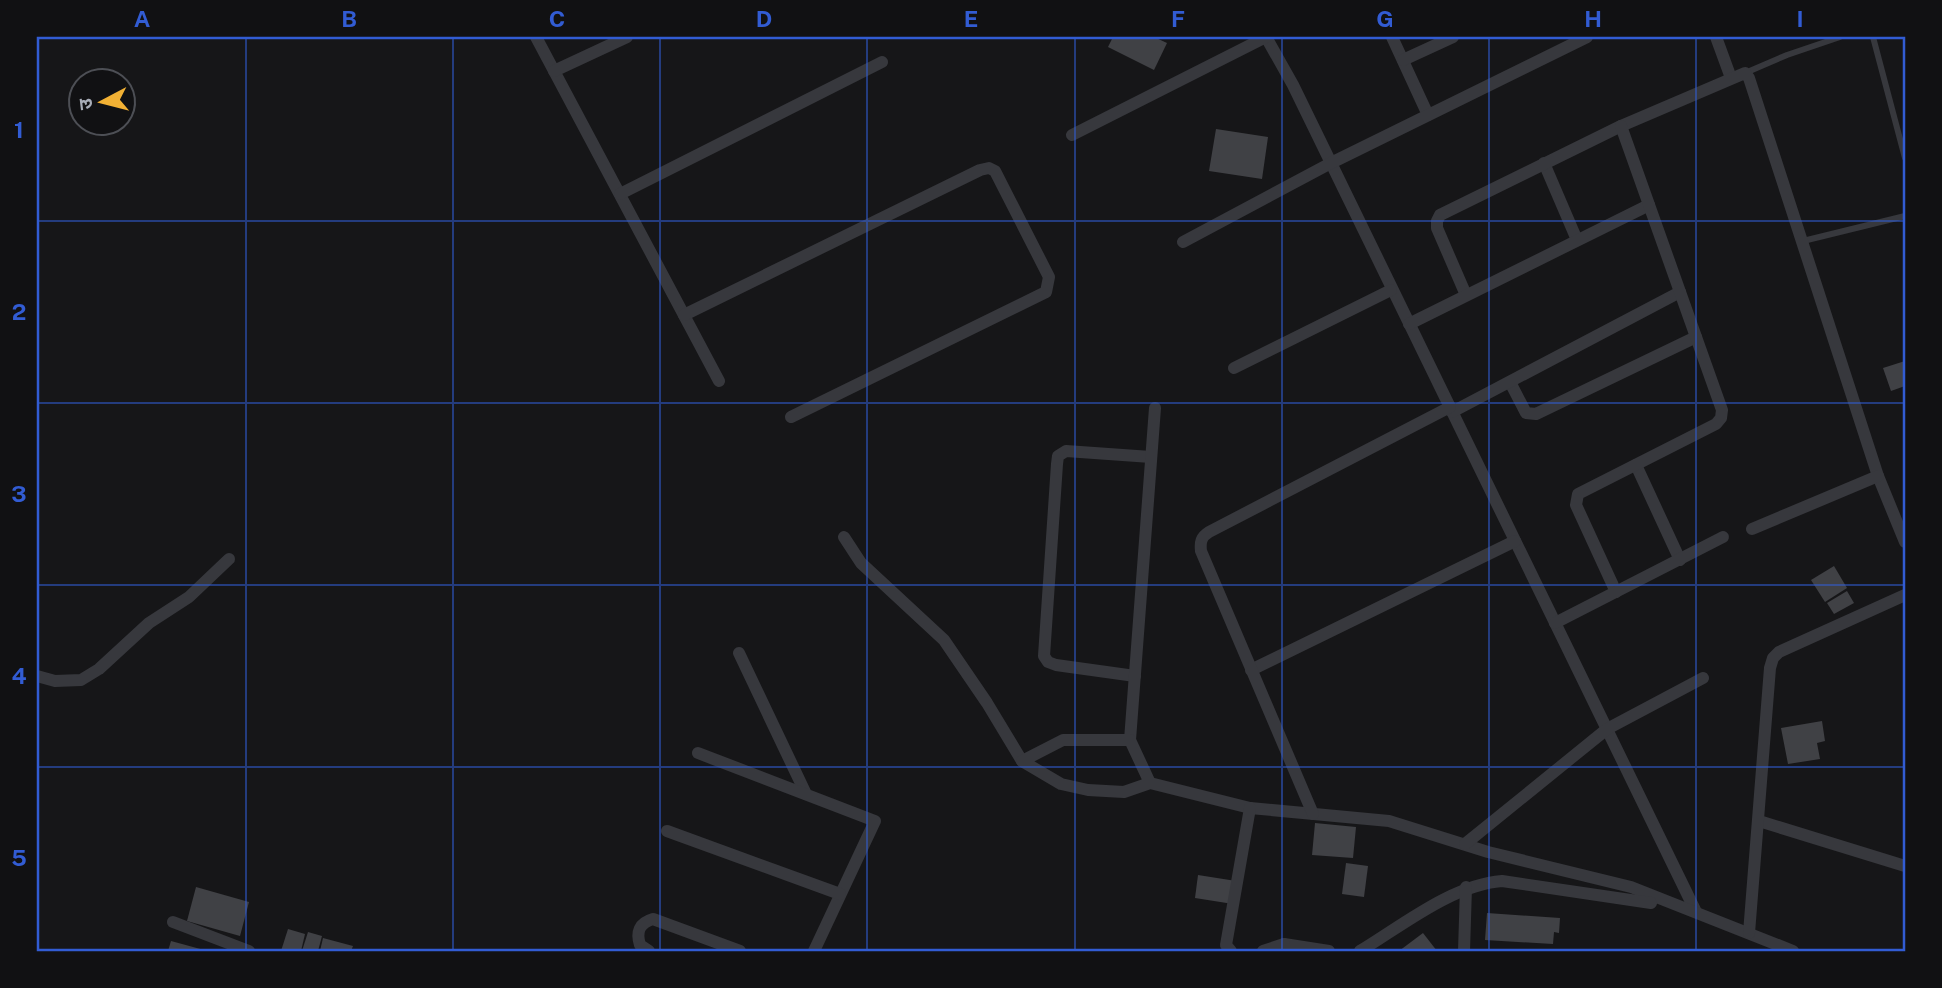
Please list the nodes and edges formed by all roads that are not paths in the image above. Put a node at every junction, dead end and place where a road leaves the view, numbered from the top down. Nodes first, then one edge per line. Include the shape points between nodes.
1 (536, 37) edge
2 (627, 37) edge
3 (1266, 37) edge
4 (1392, 37) edge
5 (1453, 37) edge
6 (1587, 37) edge
7 (1716, 37) edge
8 (1840, 37) edge
9 (1873, 37) edge
10 (1403, 60) junction
11 (882, 62) dead end
12 (554, 71) junction
13 (1745, 73) junction
14 (1731, 78) junction
15 (1428, 114) junction
16 (1621, 126) junction
17 (1072, 135) dead end
18 (1905, 158) edge
19 (1331, 163) junction
20 (1544, 163) junction
21 (620, 194) junction
22 (1649, 205) junction
23 (1905, 216) edge
24 (1577, 240) junction
25 (1183, 242) dead end
26 (1803, 242) junction
27 (1391, 290) junction
28 (1680, 292) junction
29 (1466, 295) junction
30 (684, 315) junction
31 (1409, 324) junction
32 (1696, 337) junction
33 (1234, 368) dead end
34 (719, 382) dead end
35 (1510, 382) junction
36 (1154, 408) dead end
37 (1451, 410) junction
38 (790, 417) dead end
39 (1151, 457) junction
40 (1636, 465) junction
41 (1878, 476) junction
42 (1752, 529) dead end
43 (844, 537) dead end
44 (1723, 537) dead end
45 (1515, 541) junction
46 (1905, 542) edge
47 (229, 559) dead end
48 (1679, 560) junction
49 (1616, 592) junction
50 (1905, 595) edge
51 (1555, 623) junction
52 (739, 653) dead end
53 (1251, 670) junction
54 (37, 676) edge
55 (1135, 676) junction
56 (1703, 678) dead end
57 (1607, 729) junction
58 (1130, 740) junction
59 (698, 753) dead end
60 (1022, 761) junction
61 (1150, 783) junction
62 (806, 794) junction
63 (1250, 808) junction
64 (1313, 814) junction
65 (1759, 821) junction
66 (667, 831) dead end
67 (1465, 844) junction
68 (1905, 866) edge
69 (1466, 887) junction
70 (840, 894) junction
71 (1651, 903) dead end
72 (1696, 912) junction
73 (173, 922) dead end
74 (1749, 933) junction
75 (1284, 948) edge
76 (252, 951) edge
77 (649, 951) edge
78 (740, 951) edge
79 (814, 951) edge
80 (1231, 951) edge
81 (1263, 951) edge
82 (1328, 951) edge
83 (1360, 951) edge
84 (1464, 951) edge
85 (1793, 951) edge

1 - 12 street
2 - 12 street
3 - 17 street
3 - 19 street
4 - 10 street
5 - 10 street
6 - 15 street
7 - 14 street
8 - 13 lane
9 - 18 lane
10 - 15 street
11 - 21 street
12 - 21 street
13 - 14 street
13 - 26 street
14 - 16 street
15 - 19 street
16 - 20 street
16 - 22 street
19 - 25 street
19 - 27 street
20 - 24 street
20 - 29 street via 1440,215 1437,228
21 - 30 street
22 - 24 street
22 - 28 street
23 - 26 lane
24 - 29 street
26 - 41 street
27 - 31 street
27 - 33 street
28 - 32 street
28 - 35 street
29 - 31 street
30 - 34 street
30 - 38 street via 980,170 995,171 1049,277 1046,292
31 - 37 street
32 - 35 street via 1536,414 1526,413
32 - 40 street via 1721,418
35 - 37 street
36 - 39 street
37 - 45 street
37 - 53 street via 1203,536 1201,551
39 - 55 street
39 - 55 street via 1061,452 1055,490 1044,656 1056,665
40 - 48 street
40 - 49 street via 1576,498
41 - 42 street
41 - 46 street
43 - 60 street via 862,563 944,640
44 - 48 street
45 - 51 street
45 - 53 street
47 - 54 street via 189,597 149,623 81,680
48 - 49 street
49 - 51 street
50 - 65 street via 1773,658
51 - 57 street
52 - 62 street
53 - 64 street
55 - 58 street
56 - 57 street
57 - 67 street
57 - 72 street
58 - 60 street via 1063,740
58 - 61 street
59 - 62 street
60 - 61 street via 1060,784 1088,790 1124,793
61 - 63 street
62 - 70 street via 875,821
63 - 64 street
63 - 80 street via 1226,945
64 - 67 street via 1389,821
65 - 68 street
65 - 74 street
66 - 70 street
67 - 72 street via 1631,887
69 - 71 street via 1502,881
69 - 83 street
69 - 84 street
70 - 79 street
72 - 74 street
73 - 76 street
74 - 85 street
75 - 81 street
75 - 82 street
77 - 78 street via 640,945 638,936 640,926 653,919

